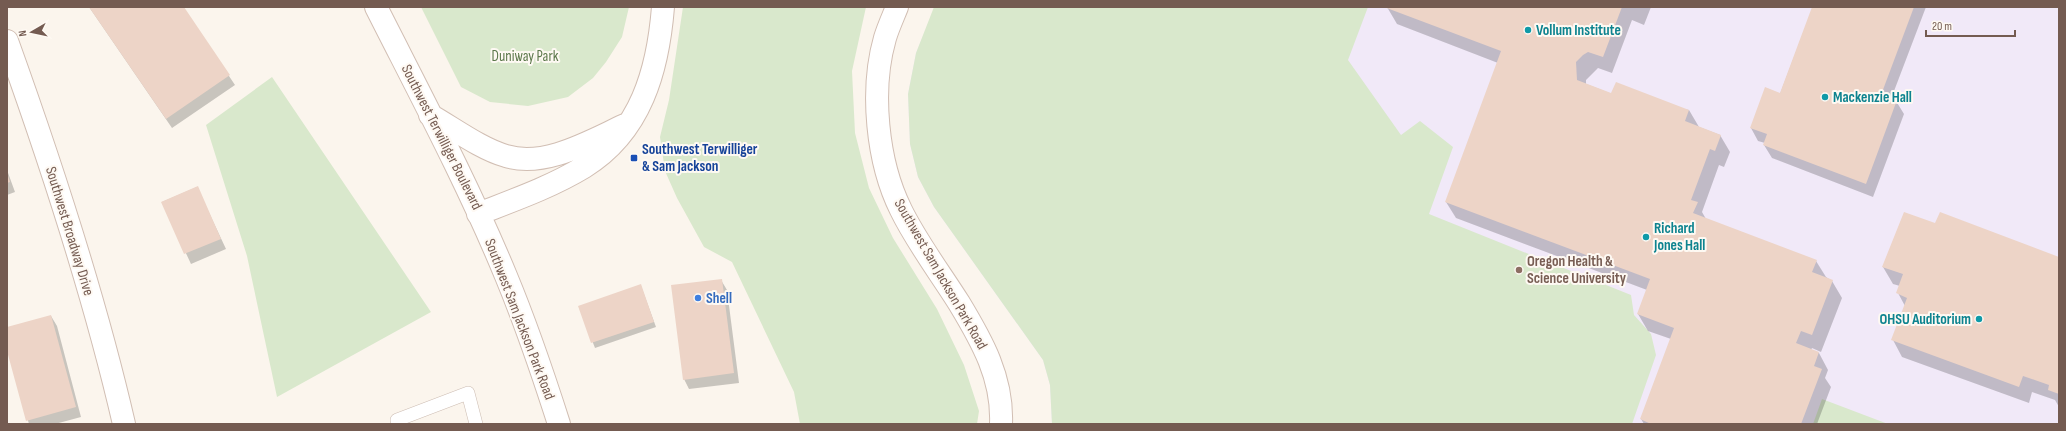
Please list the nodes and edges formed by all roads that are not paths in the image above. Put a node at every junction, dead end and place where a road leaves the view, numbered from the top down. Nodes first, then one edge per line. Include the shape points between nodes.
1 (376, 7) edge
2 (663, 7) edge
3 (897, 7) edge
4 (7, 41) edge
5 (430, 115) junction
6 (628, 124) junction
7 (478, 214) junction
8 (124, 424) edge
9 (398, 424) edge
10 (476, 424) edge
11 (559, 424) edge
12 (1001, 424) edge

1 - 5 street, Southwest Terwilliger Boulevard
2 - 6 street, Southwest Terwilliger Boulevard via 660,42 651,80 646,95
3 - 12 street, Southwest Sam Jackson Park Road via 885,38 880,66 879,136 886,169 901,210 980,338 999,391
4 - 8 street, Southwest Broadway Drive via 88,287
5 - 6 street via 475,142 514,159 556,154
5 - 7 street, Southwest Terwilliger Boulevard
6 - 7 street, Southwest Terwilliger Boulevard via 609,148 585,167
7 - 11 street, Southwest Sam Jackson Park Road via 531,340
9 - 10 lane via 397,420 468,393

